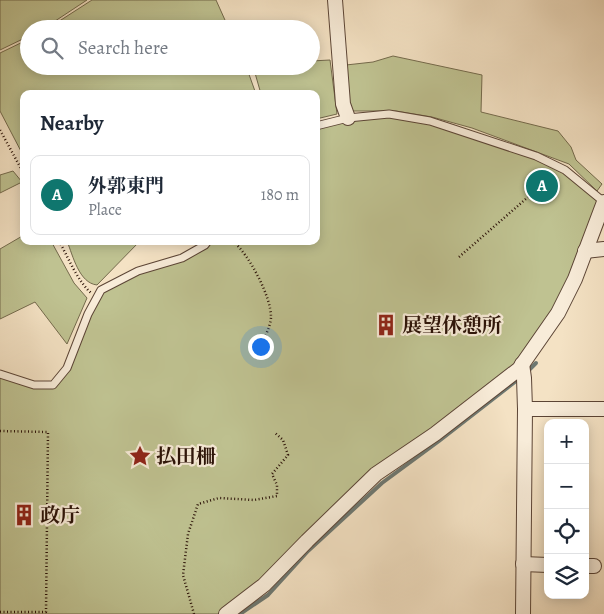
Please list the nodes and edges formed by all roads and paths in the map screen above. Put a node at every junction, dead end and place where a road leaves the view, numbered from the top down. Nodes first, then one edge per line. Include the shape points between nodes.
1 (335, 0) edge
2 (348, 118) junction
3 (320, 125) edge
4 (0, 130) edge
5 (20, 167) edge
6 (565, 170) junction
7 (604, 202) edge
8 (62, 245) edge
9 (206, 245) edge
10 (238, 245) edge
11 (604, 249) edge
12 (585, 251) junction
13 (459, 257) dead end
14 (97, 297) junction
15 (256, 357) dead end
16 (522, 364) junction
17 (0, 374) edge
18 (525, 408) junction
19 (604, 410) edge
20 (0, 431) edge
21 (274, 432) dead end
22 (523, 564) junction
23 (544, 565) edge
24 (0, 612) edge
25 (194, 614) edge
26 (226, 614) edge
27 (523, 614) edge

1 - 2 street via 343,104
2 - 3 lane
2 - 6 lane via 389,114 430,121 536,156
4 - 5 path
6 - 7 lane
6 - 13 path via 535,191
7 - 12 street
8 - 14 path via 85,288
9 - 14 lane via 182,258 138,271 101,290
10 - 15 path via 268,296 272,319
11 - 12 street
12 - 16 street via 558,313
14 - 17 lane via 67,368 53,385 34,385
16 - 18 street
16 - 26 street via 435,434 376,474 264,585
18 - 19 street
18 - 22 street
20 - 24 path via 48,432 48,450 46,612
21 - 25 path via 282,440 288,455 272,474 278,485 278,496 254,500 219,498 198,504 188,534 183,575
22 - 23 street
22 - 27 street

